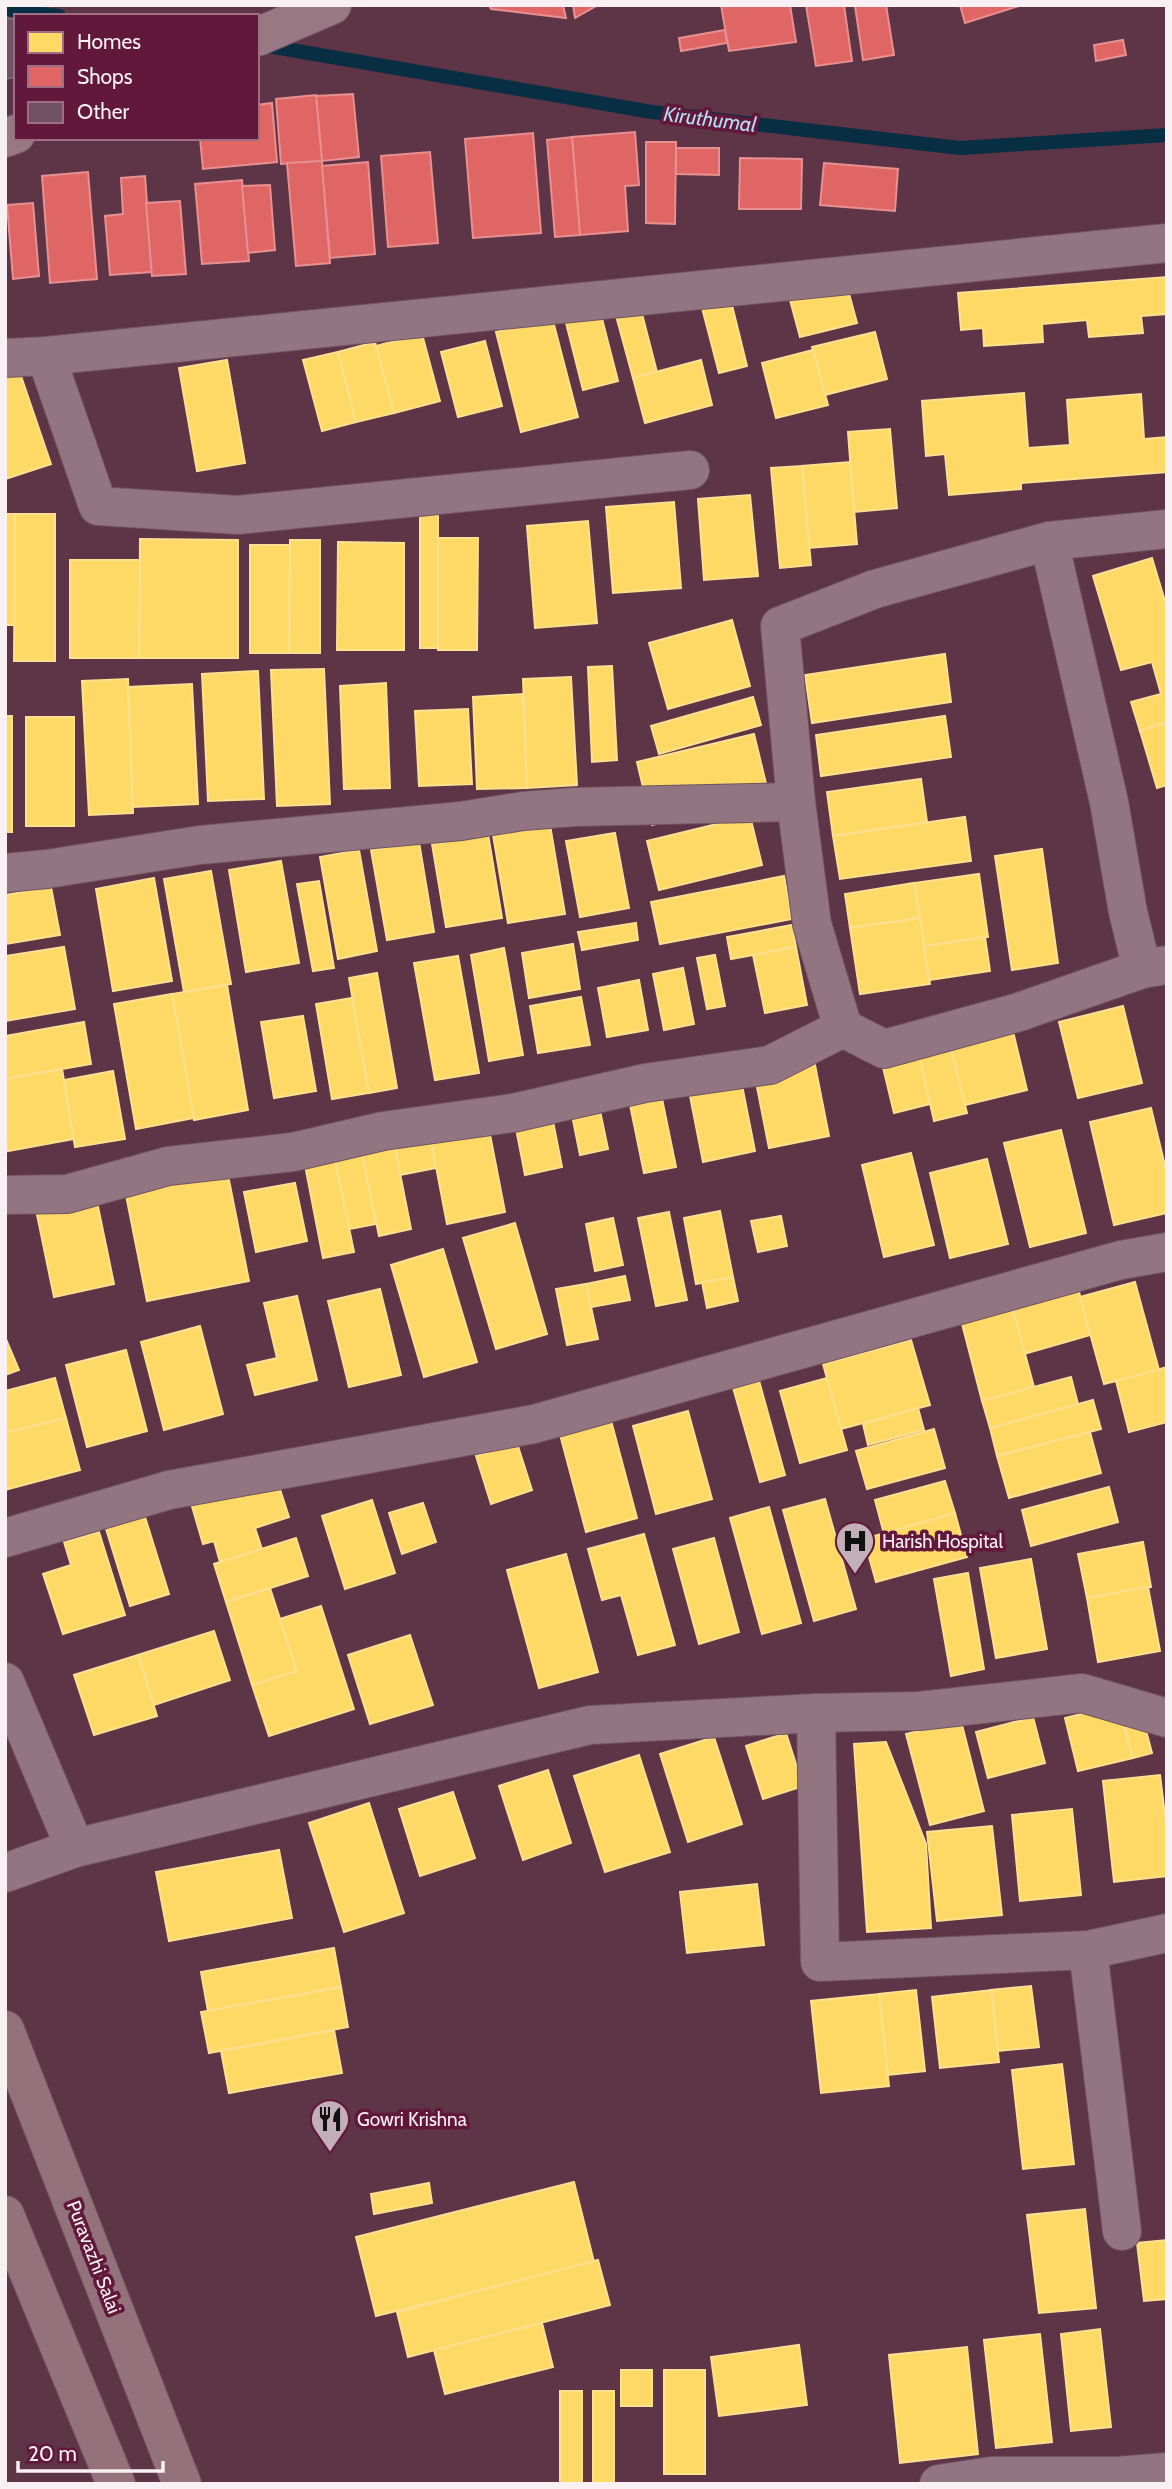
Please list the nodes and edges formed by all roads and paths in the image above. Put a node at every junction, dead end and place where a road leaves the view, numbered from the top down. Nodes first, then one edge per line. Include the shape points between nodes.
1 (332, 5) edge
2 (259, 36) edge
3 (1167, 243) edge
4 (46, 356) junction
5 (5, 358) edge
6 (690, 470) dead end
7 (1167, 530) edge
8 (1049, 541) junction
9 (796, 802) junction
10 (5, 873) edge
11 (1154, 967) edge
12 (843, 1028) junction
13 (5, 1195) edge
14 (1167, 1252) edge
15 (5, 1538) edge
16 (5, 1682) edge
17 (816, 1713) junction
18 (1167, 1718) edge
19 (75, 1848) junction
20 (5, 1873) edge
21 (1167, 1933) edge
22 (1088, 1950) junction
23 (5, 2030) edge
24 (5, 2215) edge
25 (1122, 2231) dead end
26 (1167, 2472) edge
27 (116, 2484) edge
28 (183, 2484) edge
29 (939, 2484) edge

1 - 2 main road
3 - 4 street
4 - 5 street
4 - 6 street via 98,506 239,515
7 - 8 street
8 - 9 street via 875,589 780,626
8 - 11 street via 1110,802 1128,912
9 - 10 street via 523,811 200,845
9 - 12 street via 813,924
11 - 12 street via 1019,1012 884,1049
12 - 13 street via 770,1065 645,1083 513,1113 383,1131 293,1152 168,1166 67,1194
14 - 15 street via 1108,1263 534,1424 169,1490
16 - 19 street
17 - 18 street via 919,1711 1082,1693
17 - 19 street via 590,1726
17 - 22 street via 820,1962
19 - 20 street
21 - 22 street
22 - 25 street
23 - 28 main road, Puravazhi Salai
24 - 27 main road
26 - 29 street via 991,2476

